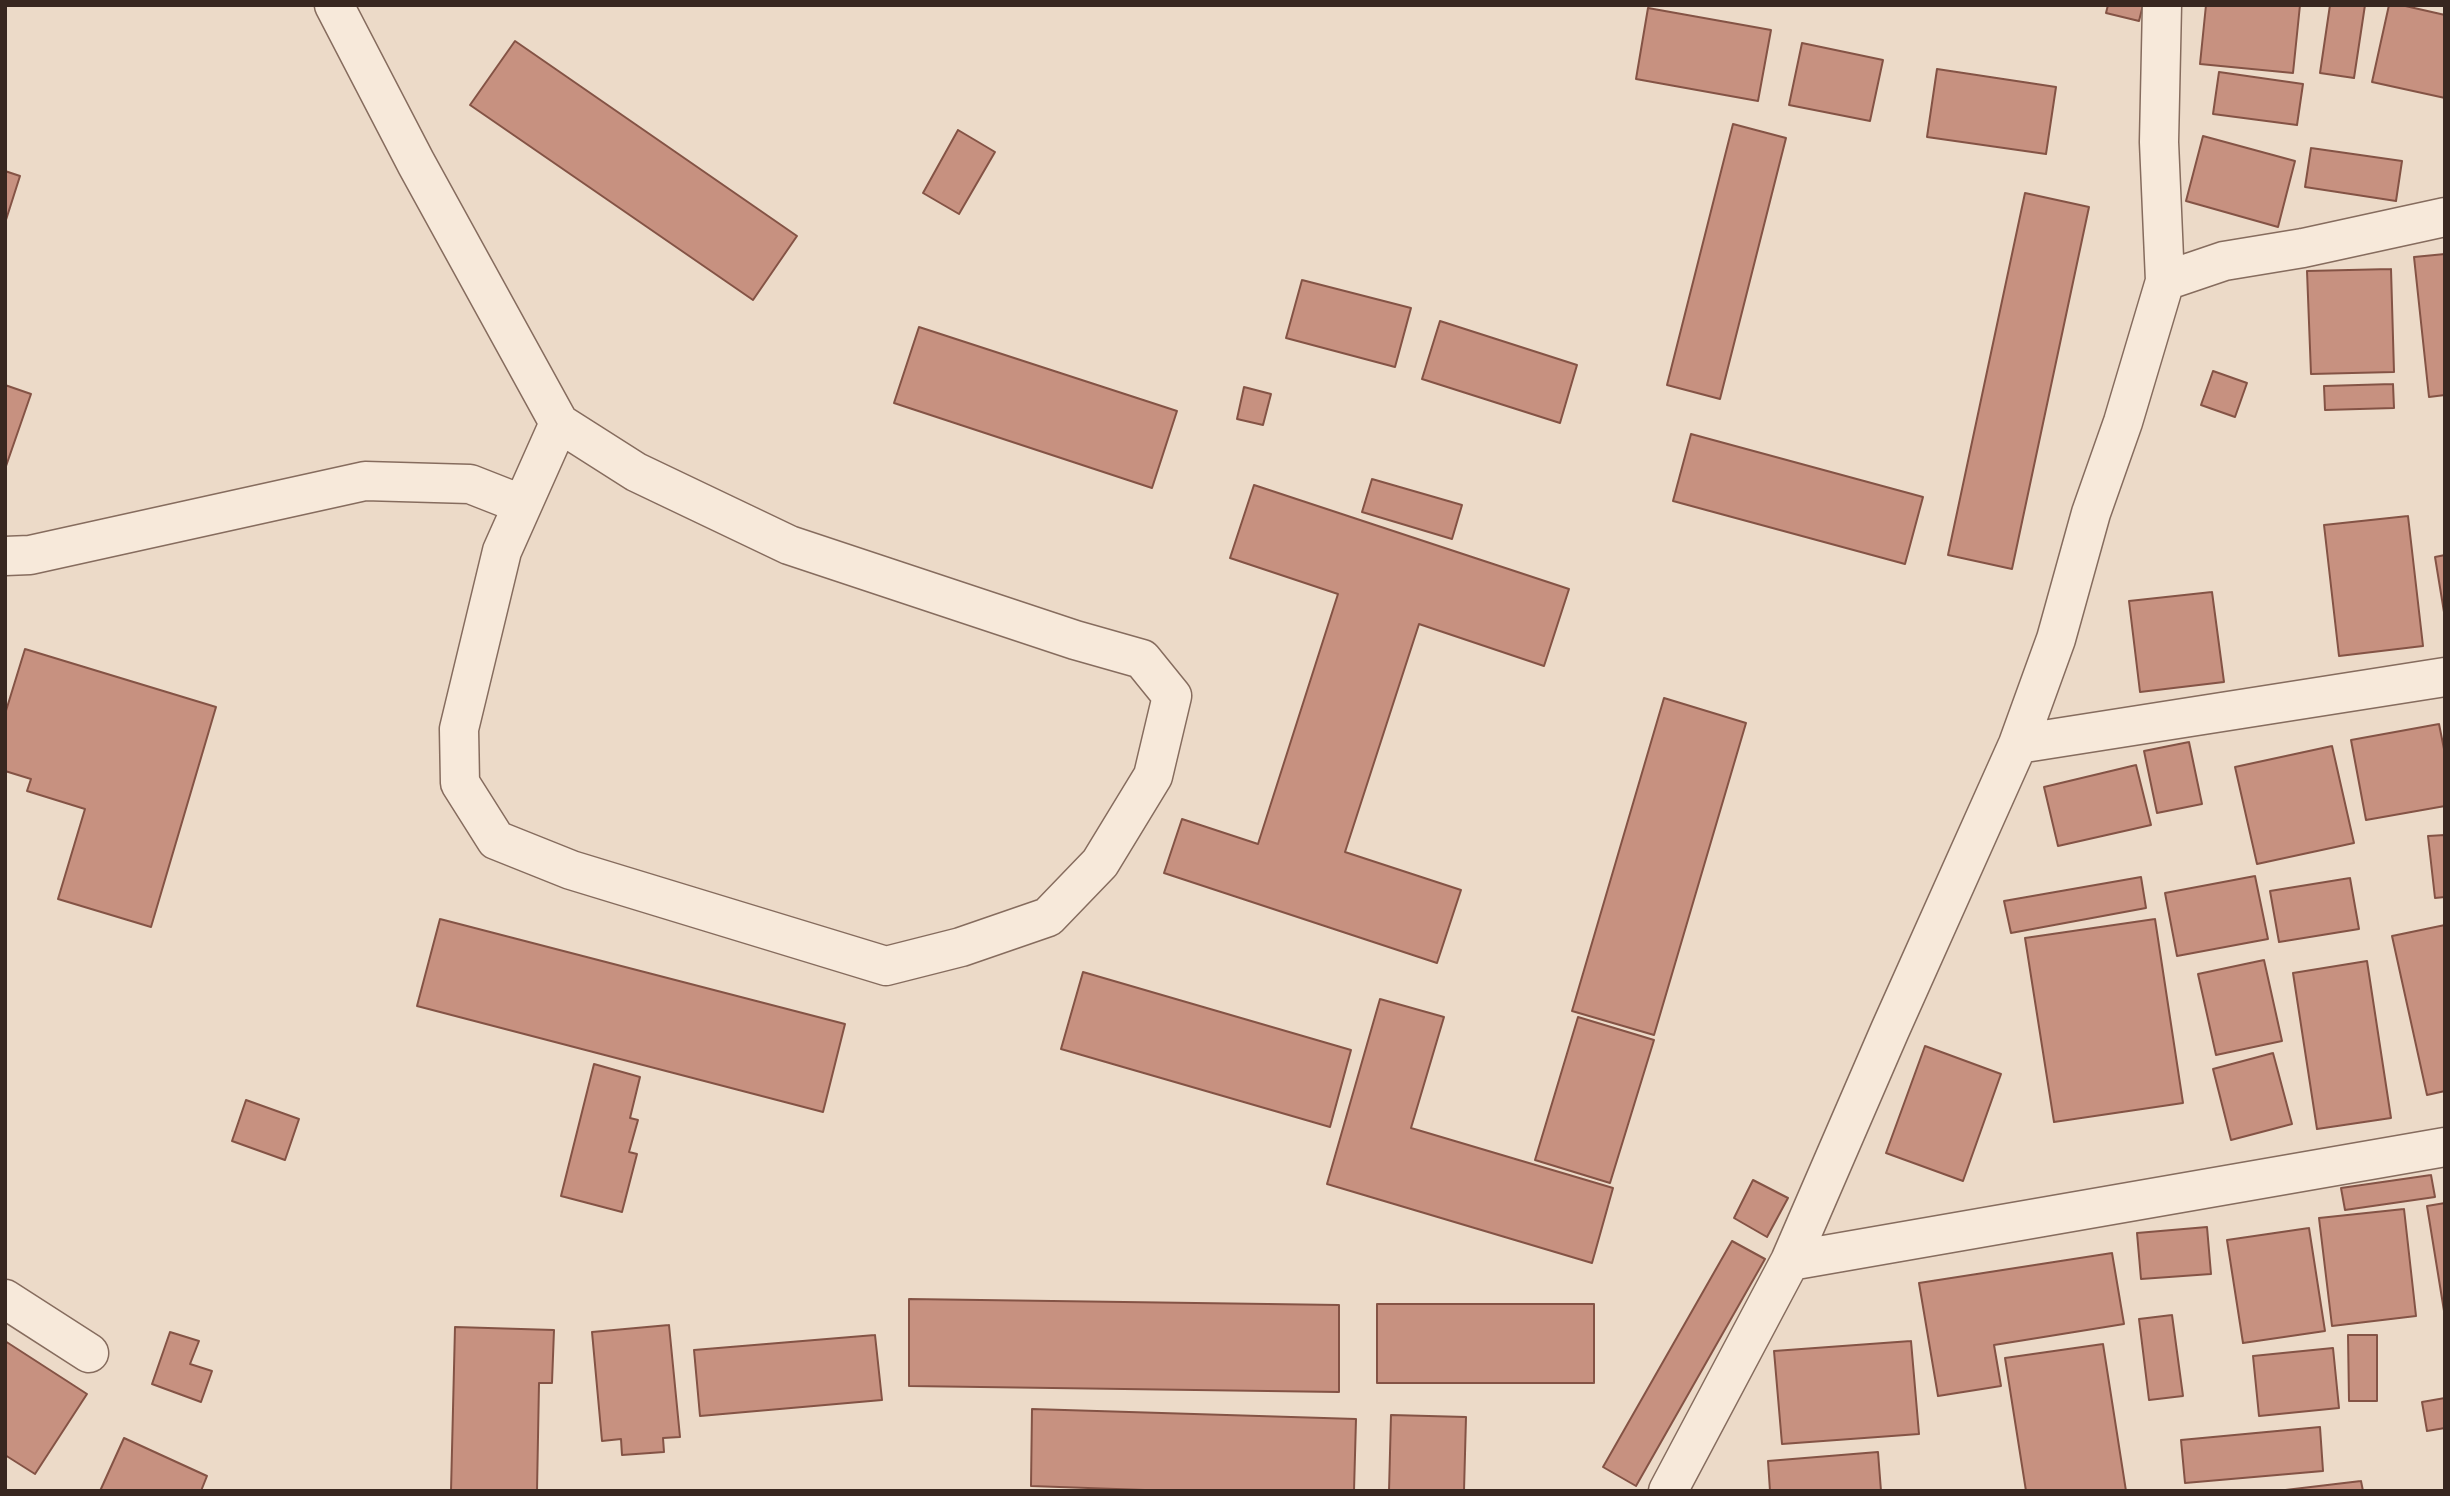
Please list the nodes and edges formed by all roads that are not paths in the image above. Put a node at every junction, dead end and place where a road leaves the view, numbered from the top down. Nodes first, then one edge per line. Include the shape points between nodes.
1 (334, 5) edge
2 (2162, 5) edge
3 (2445, 217) edge
4 (2165, 281) junction
5 (559, 423) junction
6 (521, 504) junction
7 (5, 556) edge
8 (2445, 677) edge
9 (2018, 744) junction
10 (2445, 1147) edge
11 (1790, 1261) junction
12 (5, 1299) edge
13 (89, 1353) dead end
14 (1668, 1491) edge

1 - 5 street
2 - 4 street via 2159,142
3 - 4 street via 2224,261
4 - 9 street via 2056,639
5 - 6 street
5 - 6 street via 636,472 789,545 1142,659 1172,695 1153,775 1100,863 1048,918 886,966 571,870 496,840 460,783 459,729 502,551
6 - 7 street via 470,484 365,481 30,555
8 - 9 street
9 - 11 street
10 - 11 street
11 - 14 street
12 - 13 street

